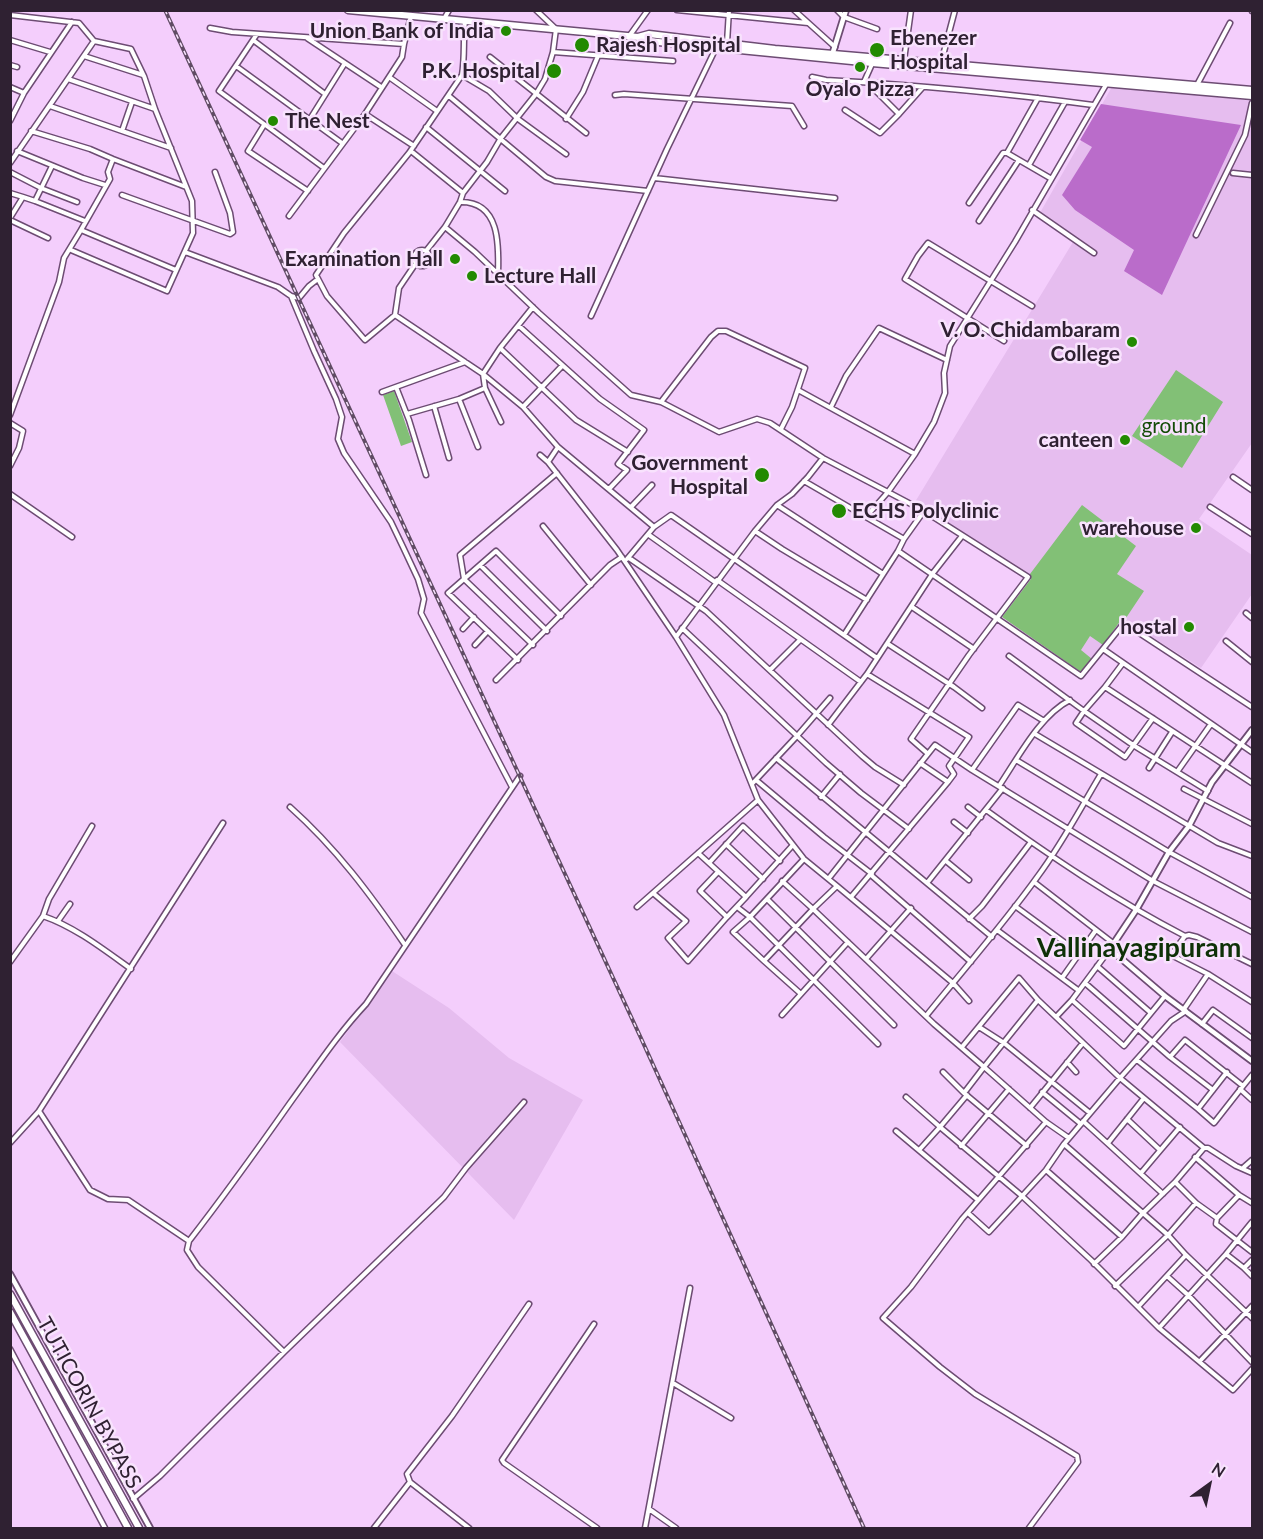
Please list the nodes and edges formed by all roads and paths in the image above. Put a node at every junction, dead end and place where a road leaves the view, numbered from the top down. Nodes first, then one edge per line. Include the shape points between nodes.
1 (348, 10) edge
2 (449, 10) edge
3 (536, 10) edge
4 (648, 10) edge
5 (677, 10) edge
6 (729, 10) edge
7 (794, 10) edge
8 (837, 10) edge
9 (846, 10) edge
10 (911, 10) edge
11 (955, 10) edge
12 (370, 11) edge
13 (694, 12) edge
14 (10, 15) edge
15 (411, 16) junction
16 (729, 16) junction
17 (844, 17) junction
18 (444, 19) junction
19 (465, 21) junction
20 (72, 22) junction
21 (808, 23) junction
22 (1230, 23) dead end
23 (210, 28) dead end
24 (556, 29) junction
25 (877, 29) dead end
26 (257, 34) junction
27 (630, 35) junction
28 (638, 37) junction
29 (306, 38) junction
30 (10, 40) edge
31 (253, 40) junction
32 (94, 41) junction
33 (404, 44) junction
34 (726, 44) junction
35 (717, 47) junction
36 (834, 50) junction
37 (50, 52) junction
38 (554, 52) junction
39 (84, 56) junction
40 (598, 56) junction
41 (490, 57) dead end
42 (674, 61) dead end
43 (904, 62) junction
44 (345, 63) junction
45 (873, 63) junction
46 (941, 63) junction
47 (10, 65) edge
48 (236, 66) junction
49 (16, 67) dead end
50 (462, 75) junction
51 (144, 76) junction
52 (390, 77) junction
53 (812, 77) dead end
54 (68, 79) junction
55 (1108, 80) junction
56 (866, 83) junction
57 (1197, 85) junction
58 (10, 87) edge
59 (381, 87) junction
60 (923, 87) junction
61 (1252, 90) edge
62 (24, 93) junction
63 (325, 94) junction
64 (536, 94) junction
65 (615, 95) dead end
66 (449, 96) junction
67 (1252, 96) edge
68 (692, 98) junction
69 (1038, 98) junction
70 (132, 102) junction
71 (1065, 102) junction
72 (1252, 103) edge
73 (1093, 105) junction
74 (50, 106) junction
75 (155, 109) junction
76 (845, 110) dead end
77 (437, 111) junction
78 (365, 114) junction
79 (899, 114) junction
80 (516, 117) junction
81 (310, 119) junction
82 (566, 119) junction
83 (10, 121) edge
84 (264, 125) junction
85 (804, 126) dead end
86 (426, 127) junction
87 (122, 131) junction
88 (31, 132) junction
89 (586, 133) dead end
90 (501, 138) junction
91 (342, 143) junction
92 (414, 146) junction
93 (171, 148) junction
94 (17, 151) junction
95 (411, 151) junction
96 (1007, 153) junction
97 (566, 154) dead end
98 (113, 159) junction
99 (1019, 160) junction
100 (10, 163) edge
101 (1029, 165) junction
102 (52, 166) junction
103 (324, 168) junction
104 (10, 172) edge
105 (215, 172) dead end
106 (480, 172) junction
107 (1233, 173) dead end
108 (1252, 175) edge
109 (654, 178) junction
110 (1050, 178) junction
111 (105, 185) junction
112 (186, 187) junction
113 (41, 188) junction
114 (308, 191) junction
115 (505, 191) dead end
116 (648, 191) junction
117 (10, 193) edge
118 (463, 193) junction
119 (122, 195) dead end
120 (23, 197) junction
121 (835, 198) dead end
122 (35, 201) junction
123 (77, 202) dead end
124 (460, 202) junction
125 (969, 203) dead end
126 (1032, 210) junction
127 (289, 216) dead end
128 (10, 219) edge
129 (193, 220) junction
130 (85, 221) junction
131 (979, 221) dead end
132 (445, 227) junction
133 (81, 230) junction
134 (1196, 235) dead end
135 (48, 238) dead end
136 (70, 250) junction
137 (426, 251) junction
138 (185, 252) junction
139 (1094, 253) dead end
140 (416, 263) junction
141 (176, 270) junction
142 (498, 274) junction
143 (318, 279) junction
144 (991, 280) junction
145 (291, 296) junction
146 (1032, 306) dead end
147 (533, 307) junction
148 (395, 315) junction
149 (591, 316) dead end
150 (968, 318) junction
151 (519, 326) junction
152 (1004, 341) dead end
153 (500, 348) junction
154 (947, 360) junction
155 (465, 362) junction
156 (562, 366) junction
157 (483, 375) junction
158 (396, 387) junction
159 (485, 388) junction
160 (542, 388) junction
161 (798, 390) junction
162 (382, 392) dead end
163 (459, 399) junction
164 (661, 402) junction
165 (434, 406) junction
166 (523, 407) junction
167 (831, 407) junction
168 (407, 414) junction
169 (10, 415) edge
170 (501, 422) dead end
171 (10, 423) edge
172 (781, 429) junction
173 (478, 447) dead end
174 (558, 447) junction
175 (628, 452) junction
176 (540, 454) dead end
177 (915, 454) junction
178 (449, 458) dead end
179 (823, 458) junction
180 (548, 462) junction
181 (10, 466) edge
182 (557, 473) junction
183 (426, 475) dead end
184 (1233, 477) dead end
185 (804, 481) junction
186 (652, 485) dead end
187 (609, 489) junction
188 (1252, 490) edge
189 (888, 492) junction
190 (10, 494) edge
191 (777, 505) junction
192 (632, 507) junction
193 (1210, 507) dead end
194 (924, 511) junction
195 (866, 517) junction
196 (543, 526) dead end
197 (654, 527) junction
198 (755, 531) junction
199 (1252, 534) edge
200 (649, 535) junction
201 (962, 536) junction
202 (72, 537) dead end
203 (904, 539) junction
204 (898, 551) junction
205 (734, 557) junction
206 (625, 558) junction
207 (480, 565) junction
208 (933, 573) junction
209 (883, 574) junction
210 (464, 579) junction
211 (716, 581) junction
212 (591, 585) junction
213 (867, 600) junction
214 (698, 605) junction
215 (912, 607) junction
216 (1246, 613) dead end
217 (561, 616) junction
218 (474, 617) junction
219 (998, 618) junction
220 (1252, 618) edge
221 (682, 628) junction
222 (463, 629) dead end
223 (488, 631) junction
224 (547, 631) junction
225 (844, 635) junction
226 (676, 636) junction
227 (801, 640) junction
228 (1226, 641) dead end
229 (888, 644) junction
230 (475, 645) dead end
231 (533, 645) junction
232 (974, 649) junction
233 (1103, 649) junction
234 (1009, 656) dead end
235 (877, 658) junction
236 (518, 660) junction
237 (1252, 662) edge
238 (1123, 663) junction
239 (770, 670) junction
240 (867, 674) junction
241 (496, 680) dead end
242 (861, 682) junction
243 (949, 684) junction
244 (1105, 687) junction
245 (830, 698) dead end
246 (1070, 700) junction
247 (1252, 707) edge
248 (982, 708) dead end
249 (1084, 711) junction
250 (929, 712) junction
251 (816, 713) junction
252 (1153, 718) junction
253 (1044, 721) junction
254 (1210, 724) junction
255 (828, 725) junction
256 (1252, 730) edge
257 (1172, 732) junction
258 (1035, 734) junction
259 (797, 736) junction
260 (1241, 744) junction
261 (1133, 745) junction
262 (1194, 746) junction
263 (1252, 752) edge
264 (927, 753) junction
265 (776, 758) junction
266 (954, 758) junction
267 (1155, 759) junction
268 (1016, 760) junction
269 (920, 763) junction
270 (1224, 765) junction
271 (1149, 768) dead end
272 (972, 770) junction
273 (1176, 772) junction
274 (840, 774) junction
275 (1101, 774) junction
276 (520, 776) dead end
277 (756, 780) junction
278 (948, 782) junction
279 (1252, 783) edge
280 (752, 784) junction
281 (904, 784) junction
282 (512, 787) dead end
283 (1001, 787) junction
284 (1184, 789) dead end
285 (1208, 791) junction
286 (821, 797) junction
287 (1203, 798) junction
288 (758, 800) junction
289 (1084, 802) junction
290 (290, 807) dead end
291 (968, 807) dead end
292 (884, 810) junction
293 (986, 810) junction
294 (981, 817) junction
295 (954, 822) dead end
296 (223, 823) dead end
297 (1252, 824) edge
298 (92, 826) dead end
299 (1189, 826) junction
300 (909, 829) junction
301 (1070, 829) junction
302 (968, 833) junction
303 (865, 834) junction
304 (1031, 842) junction
305 (726, 844) junction
306 (792, 846) junction
307 (891, 852) junction
308 (1169, 852) junction
309 (698, 853) junction
310 (847, 856) junction
311 (1052, 856) junction
312 (1252, 856) edge
313 (804, 859) junction
314 (780, 861) junction
315 (946, 861) junction
316 (709, 863) junction
317 (718, 872) junction
318 (872, 874) junction
319 (829, 878) junction
320 (763, 879) junction
321 (969, 880) dead end
322 (782, 881) junction
323 (1153, 881) junction
324 (1034, 882) junction
325 (927, 883) junction
326 (837, 885) junction
327 (653, 893) junction
328 (746, 897) junction
329 (851, 897) junction
330 (1252, 897) edge
331 (767, 899) junction
332 (70, 904) dead end
333 (1015, 906) junction
334 (637, 907) dead end
335 (737, 907) junction
336 (911, 908) junction
337 (813, 909) junction
338 (1136, 910) junction
339 (43, 916) junction
340 (727, 917) junction
341 (750, 917) junction
342 (969, 919) junction
343 (58, 921) junction
344 (796, 927) junction
345 (997, 930) junction
346 (1096, 930) junction
347 (891, 931) junction
348 (1252, 932) edge
349 (1185, 936) junction
350 (992, 937) junction
351 (848, 942) junction
352 (1113, 943) junction
353 (405, 945) junction
354 (778, 945) junction
355 (1110, 949) junction
356 (1079, 953) junction
357 (866, 959) junction
358 (764, 961) junction
359 (831, 961) junction
360 (10, 962) edge
361 (971, 962) junction
362 (1252, 964) edge
363 (1097, 966) junction
364 (131, 969) junction
365 (1208, 974) junction
366 (1062, 978) junction
367 (814, 980) junction
368 (953, 983) junction
369 (1085, 983) junction
370 (1078, 990) junction
371 (801, 994) junction
372 (1165, 996) junction
373 (1038, 1000) junction
374 (1072, 1000) junction
375 (969, 1001) dead end
376 (1252, 1002) edge
377 (1185, 1010) junction
378 (1151, 1013) junction
379 (782, 1015) dead end
380 (926, 1017) junction
381 (1056, 1017) junction
382 (1202, 1024) junction
383 (894, 1026) dead end
384 (979, 1027) junction
385 (1137, 1028) junction
386 (1252, 1038) edge
387 (1153, 1042) junction
388 (1004, 1043) junction
389 (1083, 1043) junction
390 (878, 1044) dead end
391 (963, 1047) junction
392 (1170, 1057) junction
393 (1137, 1060) junction
394 (1252, 1061) edge
395 (1067, 1062) junction
396 (984, 1067) junction
397 (943, 1072) dead end
398 (1076, 1072) dead end
399 (1227, 1072) junction
400 (1252, 1074) edge
401 (1120, 1078) junction
402 (1051, 1081) junction
403 (1242, 1088) junction
404 (1009, 1089) junction
405 (1213, 1090) junction
406 (1042, 1092) junction
407 (965, 1094) junction
408 (906, 1097) dead end
409 (1144, 1098) junction
410 (1252, 1101) edge
411 (524, 1102) dead end
412 (1030, 1108) junction
413 (1198, 1109) junction
414 (39, 1111) junction
415 (1090, 1113) junction
416 (989, 1114) junction
417 (1128, 1119) junction
418 (1046, 1122) junction
419 (1082, 1122) junction
420 (940, 1127) junction
421 (1180, 1127) junction
422 (896, 1131) dead end
423 (1069, 1138) junction
424 (10, 1143) edge
425 (1108, 1143) junction
426 (1064, 1144) junction
427 (962, 1146) junction
428 (1027, 1146) junction
429 (1204, 1148) junction
430 (920, 1149) junction
431 (1160, 1150) junction
432 (1195, 1157) junction
433 (1252, 1160) edge
434 (1244, 1167) junction
435 (1046, 1170) junction
436 (1141, 1173) junction
437 (1252, 1173) edge
438 (998, 1178) junction
439 (1175, 1182) junction
440 (1163, 1194) junction
441 (1239, 1195) junction
442 (1022, 1196) junction
443 (978, 1200) junction
444 (1196, 1203) junction
445 (1252, 1203) edge
446 (968, 1213) junction
447 (1142, 1214) junction
448 (1217, 1218) junction
449 (1252, 1222) edge
450 (1168, 1235) junction
451 (1122, 1237) junction
452 (1237, 1240) junction
453 (189, 1242) junction
454 (1252, 1252) edge
455 (1226, 1254) junction
456 (1186, 1255) junction
457 (1252, 1260) edge
458 (1094, 1264) junction
459 (1244, 1268) junction
460 (10, 1274) edge
461 (1208, 1275) junction
462 (1167, 1276) junction
463 (1252, 1276) edge
464 (1115, 1286) junction
465 (690, 1288) dead end
466 (10, 1294) edge
467 (1188, 1295) junction
468 (529, 1304) dead end
469 (1252, 1306) edge
470 (1138, 1307) junction
471 (10, 1312) edge
472 (1246, 1312) junction
473 (1252, 1318) edge
474 (594, 1324) dead end
475 (1159, 1328) junction
476 (1225, 1334) junction
477 (10, 1349) edge
478 (284, 1352) junction
479 (1200, 1361) junction
480 (1252, 1362) edge
481 (1252, 1369) edge
482 (673, 1383) junction
483 (731, 1418) dead end
484 (410, 1482) junction
485 (133, 1498) junction
486 (649, 1509) junction
487 (105, 1528) edge
488 (128, 1528) edge
489 (139, 1528) edge
490 (150, 1528) edge
491 (374, 1528) edge
492 (469, 1528) edge
493 (597, 1528) edge
494 (645, 1528) edge
495 (676, 1528) edge
496 (1029, 1528) edge

1 - 12 main road
2 - 18 street
3 - 24 street
4 - 27 street
5 - 13 street
6 - 16 street
7 - 21 street
8 - 17 street
9 - 17 street
10 - 43 street
11 - 46 street
12 - 15 main road
13 - 16 street
14 - 20 street
15 - 18 main road
15 - 33 street
16 - 21 street
16 - 34 street
17 - 25 street
17 - 36 street
18 - 19 main road
19 - 24 main road
19 - 50 street
20 - 32 street via 79,23
20 - 37 street
21 - 36 street
22 - 57 street
23 - 26 street
24 - 27 main road
24 - 38 street
26 - 29 street
26 - 31 street
27 - 28 main road
28 - 34 main road via 649,34
28 - 35 main road
29 - 33 street
29 - 44 street
30 - 37 street
31 - 48 street
31 - 63 street
32 - 39 street
32 - 51 street via 131,49
33 - 52 street via 402,57
34 - 36 main road
35 - 45 main road
35 - 68 street
36 - 43 main road
37 - 62 street
38 - 40 street
38 - 64 street
39 - 51 street
39 - 54 street
40 - 42 street
40 - 82 street
41 - 64 street
43 - 45 main road
43 - 46 main road
43 - 55 main road
44 - 59 street
44 - 63 street
45 - 56 street
46 - 55 main road
47 - 49 street
48 - 81 street
48 - 84 street via 219,91
50 - 66 street
50 - 80 street via 489,91
51 - 75 street
52 - 59 street
52 - 77 street
53 - 56 street
54 - 70 street
54 - 74 street
55 - 57 main road
55 - 67 main road
55 - 73 street
56 - 60 street
56 - 79 street
57 - 61 main road
58 - 62 street
59 - 78 street
60 - 69 street
60 - 79 street
62 - 83 street
63 - 81 street
64 - 80 street
64 - 82 street
65 - 68 street
66 - 77 street
66 - 90 street
68 - 85 street via 792,106
68 - 109 street
69 - 71 street
69 - 96 street
70 - 75 street
70 - 87 street
71 - 73 street
71 - 101 street
72 - 134 street via 1245,135
73 - 110 street
74 - 87 street
74 - 88 street
75 - 93 street
76 - 79 street via 880,133
77 - 86 street
78 - 91 street
78 - 92 street
80 - 90 street
80 - 97 street
81 - 91 street
82 - 89 street
84 - 103 street
84 - 114 street via 249,151
86 - 92 street
86 - 106 street
87 - 93 street
88 - 94 street
88 - 98 street via 90,148
90 - 106 street
90 - 116 street via 555,182
91 - 103 street
92 - 95 street
93 - 112 street
94 - 100 street
94 - 102 street
95 - 118 street
95 - 143 street via 344,233 316,275
96 - 99 street
96 - 125 street via 1003,153
98 - 111 street via 108,172 110,179
98 - 112 street
99 - 101 street
99 - 131 street
101 - 110 street
102 - 111 street
102 - 113 street
103 - 114 street
104 - 113 street
105 - 129 street via 233,232
106 - 115 street
106 - 118 street
107 - 108 street
109 - 116 street
109 - 121 street
110 - 126 street
111 - 130 street
112 - 129 street
113 - 122 street
113 - 123 street
114 - 127 street
116 - 149 street
117 - 120 street
118 - 124 street
119 - 129 street
120 - 122 street
120 - 128 street
122 - 130 street
124 - 132 street
124 - 142 street via 470,202 487,212 495,226
126 - 139 street
126 - 144 street
128 - 135 street
129 - 138 street via 194,233
130 - 133 street
132 - 137 street
132 - 142 street
133 - 136 street
133 - 141 street
136 - 141 street via 167,291
136 - 169 street
137 - 140 street via 416,253
137 - 140 street via 428,263
138 - 141 street
138 - 145 street via 278,287
140 - 148 street via 399,288
142 - 147 street
143 - 145 street via 299,298
143 - 148 street via 327,296 365,340
144 - 146 street
144 - 150 street
144 - 150 street via 928,243 918,256 905,279
145 - 282 street via 336,399 342,417 338,439 344,453 391,522 418,579 424,599 421,613
147 - 151 street
147 - 164 street via 631,395
148 - 155 street
150 - 152 street
150 - 154 street via 950,346
151 - 153 street
151 - 156 street
153 - 157 street
153 - 160 street
154 - 167 street via 879,328 846,376
154 - 177 street via 945,393
155 - 157 street
155 - 158 street
156 - 160 street
156 - 175 street via 644,430
157 - 159 street
157 - 166 street
158 - 162 street
158 - 168 street
159 - 163 street
159 - 170 street
160 - 166 street
160 - 175 street via 576,420
161 - 164 street via 805,368 726,331 718,331
161 - 167 street
161 - 172 street
163 - 165 street
163 - 173 street
164 - 172 street via 719,432 757,419
165 - 168 street
165 - 178 street
166 - 174 street
167 - 177 street
168 - 183 street
171 - 181 street via 23,431
172 - 179 street
174 - 180 street
174 - 187 street
175 - 187 street via 618,464 627,470
176 - 180 street
177 - 189 street
179 - 185 street
179 - 189 street
180 - 182 street
182 - 206 street
182 - 210 street via 460,555
184 - 188 street
185 - 191 street
185 - 195 street
186 - 192 street
187 - 192 street
189 - 194 street
189 - 195 street
190 - 202 street
191 - 198 street
191 - 209 street
192 - 197 street
193 - 199 street
194 - 201 street
194 - 203 street
195 - 203 street
196 - 212 street
197 - 200 street
197 - 205 street via 671,515
198 - 205 street
198 - 213 street
200 - 206 street
200 - 211 street
201 - 208 street
201 - 219 street via 1028,577
203 - 204 street
204 - 208 street
204 - 209 street
205 - 211 street
205 - 225 street
206 - 212 street via 610,565
206 - 214 street
206 - 226 street
207 - 210 street
207 - 217 street via 496,551
207 - 224 street
208 - 215 street
208 - 219 street
209 - 213 street
210 - 218 street via 448,593
210 - 231 street
211 - 214 street
211 - 227 street
212 - 217 street
213 - 225 street
214 - 221 street
214 - 239 street
215 - 229 street
215 - 232 street
216 - 220 street
217 - 224 street
218 - 222 street
218 - 223 street
219 - 232 street
219 - 233 street via 1081,676
221 - 226 street
221 - 259 street
223 - 230 street
223 - 236 street
224 - 231 street
225 - 235 street
226 - 280 street via 724,715
227 - 239 street
227 - 242 street
228 - 237 street
229 - 235 street
229 - 243 street
231 - 236 street
232 - 243 street
233 - 238 street
233 - 247 street via 1124,623
234 - 246 street
235 - 240 street
236 - 241 street
238 - 244 street
238 - 254 street
239 - 251 street
240 - 242 street
240 - 250 street
242 - 255 street
243 - 248 street
243 - 250 street
244 - 249 street
244 - 252 street
245 - 251 street
246 - 249 street
246 - 253 street
249 - 261 street
249 - 261 street via 1076,723 1125,757
250 - 264 street via 911,739
250 - 266 street via 969,737
251 - 255 street
251 - 259 street
252 - 257 street
252 - 261 street
253 - 258 street
253 - 272 street via 1018,705
254 - 260 street
254 - 262 street
255 - 281 street via 875,767
256 - 260 street
257 - 262 street
257 - 267 street
258 - 268 street
258 - 275 street
259 - 265 street
259 - 274 street
260 - 263 street
260 - 270 street
261 - 267 street
262 - 270 street
262 - 273 street
264 - 266 street via 935,745
264 - 269 street
265 - 277 street
265 - 286 street
266 - 272 street
266 - 278 street via 949,768 954,774
267 - 271 street
267 - 273 street
268 - 283 street
268 - 289 street
269 - 278 street
269 - 281 street
270 - 279 street
270 - 285 street
272 - 283 street
273 - 285 street
274 - 286 street
274 - 292 street
275 - 289 street
275 - 299 street
276 - 353 street
277 - 280 street
277 - 310 street
278 - 300 street
280 - 288 street
281 - 292 street
283 - 293 street
283 - 301 street
284 - 287 street
285 - 287 street
286 - 303 street
287 - 297 street
287 - 299 street
288 - 306 street
288 - 309 street
289 - 301 street
289 - 308 street
290 - 353 street via 341,858
291 - 294 street
292 - 300 street
292 - 303 street
293 - 294 street
293 - 304 street
294 - 302 street
295 - 302 street
296 - 364 street
298 - 339 street
299 - 308 street
299 - 312 street
300 - 307 street
301 - 311 street
301 - 323 street
302 - 315 street
303 - 307 street
303 - 310 street
304 - 311 street
304 - 342 street
305 - 314 street via 743,826
305 - 316 street
305 - 320 street
306 - 313 street
306 - 314 street
307 - 318 street
307 - 325 street
308 - 323 street
308 - 330 street
309 - 316 street
309 - 327 street
310 - 318 street
310 - 319 street
311 - 324 street
311 - 338 street
313 - 319 street
313 - 322 street
314 - 320 street
315 - 321 street
315 - 325 street
316 - 317 street
317 - 328 street
317 - 340 street via 700,891
318 - 329 street
318 - 336 street
319 - 326 street
320 - 328 street
322 - 331 street
322 - 337 street
323 - 338 street
323 - 348 street
324 - 333 street
324 - 346 street
325 - 342 street
326 - 329 street
326 - 337 street
327 - 334 street
327 - 340 street via 686,921 668,938 688,961
328 - 335 street
329 - 347 street
331 - 341 street
331 - 344 street
332 - 343 street
333 - 345 street
333 - 356 street
335 - 340 street
335 - 341 street
336 - 347 street
336 - 361 street
337 - 344 street
337 - 351 street
338 - 349 street
338 - 352 street
339 - 343 street
339 - 360 street
341 - 354 street
341 - 358 street via 733,932
342 - 350 street
343 - 364 street
344 - 354 street
344 - 359 street
345 - 350 street
345 - 366 street
346 - 352 street
346 - 356 street
347 - 357 street
347 - 368 street
349 - 362 street via 1197,937
349 - 365 street via 1171,955
350 - 361 street
351 - 357 street
351 - 359 street
352 - 355 street
353 - 453 street via 366,1004 320,1059
354 - 358 street
354 - 367 street
355 - 363 street
355 - 372 street
356 - 366 street
357 - 380 street
358 - 371 street
359 - 367 street
359 - 383 street
361 - 368 street
363 - 369 street
363 - 378 street
364 - 414 street
365 - 376 street
365 - 377 street
366 - 370 street
367 - 371 street
367 - 390 street
368 - 375 street
368 - 380 street
369 - 370 street
369 - 385 street
370 - 374 street
371 - 379 street
372 - 377 street
372 - 378 street
373 - 381 street
373 - 384 street via 1018,978
373 - 388 street
374 - 381 street
374 - 385 street via 1124,1046
377 - 382 street
377 - 387 street
378 - 385 street
380 - 391 street
381 - 389 street
382 - 386 street via 1213,1010
382 - 394 street
384 - 388 street
384 - 391 street
385 - 387 street
387 - 392 street
387 - 393 street
388 - 396 street
388 - 402 street
389 - 395 street
389 - 401 street
391 - 396 street
392 - 399 street via 1185,1040
392 - 405 street
393 - 401 street
393 - 413 street
395 - 398 street
395 - 402 street
396 - 404 street
396 - 407 street
397 - 407 street
399 - 403 street
399 - 405 street
400 - 403 street
401 - 409 street
401 - 415 street
402 - 406 street
402 - 415 street
403 - 410 street
403 - 413 street via 1214,1123
404 - 412 street
404 - 416 street
405 - 413 street
406 - 412 street
406 - 419 street
407 - 416 street
407 - 420 street
408 - 420 street
409 - 417 street
409 - 421 street
411 - 478 street via 444,1197
412 - 418 street
414 - 424 street
414 - 453 street via 90,1190 108,1199 128,1200
415 - 419 street
416 - 427 street
416 - 428 street
417 - 425 street
417 - 431 street
418 - 423 street
418 - 428 street
419 - 423 street
419 - 425 street
420 - 427 street
420 - 430 street
421 - 429 street
421 - 431 street
422 - 430 street
423 - 426 street
425 - 436 street
426 - 435 street
426 - 447 street
427 - 438 street
428 - 438 street
429 - 432 street
429 - 434 street
430 - 443 street
431 - 436 street
432 - 439 street
432 - 441 street
433 - 434 street
434 - 437 street
435 - 442 street
435 - 451 street
436 - 440 street
438 - 442 street
438 - 443 street
439 - 440 street
439 - 444 street
440 - 447 street
441 - 445 street
441 - 448 street
442 - 446 street via 989,1232
442 - 458 street
443 - 446 street
444 - 448 street
444 - 450 street
446 - 496 street via 883,1318 975,1394 1077,1456 1078,1462
447 - 450 street
447 - 451 street
448 - 452 street via 1216,1224
449 - 452 street
450 - 456 street
450 - 464 street
451 - 458 street
452 - 454 street
452 - 455 street
453 - 478 street via 187,1250 198,1267
455 - 459 street
455 - 461 street
456 - 461 street
456 - 462 street
457 - 459 street
458 - 464 street
459 - 463 street
460 - 485 street
461 - 467 street
461 - 472 street
462 - 467 street
462 - 470 street
464 - 470 street
465 - 482 street
466 - 489 main road, TUTICORIN BYPASS
467 - 475 street
467 - 476 street
468 - 484 street via 407,1474
469 - 472 street
470 - 475 street
471 - 488 main road, TUTICORIN BYPASS
472 - 473 street
472 - 476 street
474 - 493 street via 502,1460
475 - 479 street
476 - 479 street
476 - 480 street
477 - 487 street
478 - 485 street
479 - 481 street via 1233,1390
482 - 483 street
482 - 486 street
484 - 491 street
484 - 492 street
485 - 490 street
486 - 494 street
486 - 495 street

